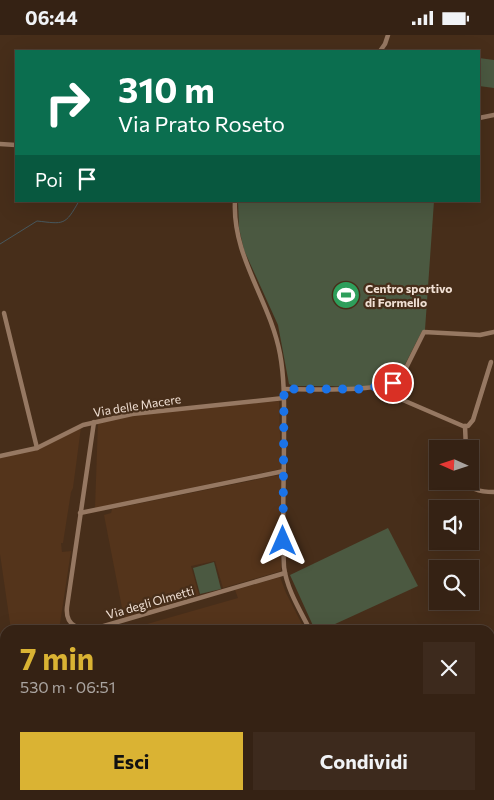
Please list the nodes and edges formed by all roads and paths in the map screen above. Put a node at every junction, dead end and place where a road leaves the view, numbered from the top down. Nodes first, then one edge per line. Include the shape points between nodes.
1 (388, 35) edge
2 (381, 50) edge
3 (494, 115) edge
4 (480, 118) edge
5 (0, 145) edge
6 (15, 145) edge
7 (235, 202) edge
8 (4, 313) dead end
9 (494, 332) edge
10 (491, 362) dead end
11 (373, 387) junction
12 (284, 389) junction
13 (284, 398) junction
14 (94, 423) junction
15 (465, 426) junction
16 (466, 440) edge
17 (37, 448) junction
18 (0, 456) edge
19 (284, 471) junction
20 (479, 490) edge
21 (494, 492) edge
22 (80, 513) junction
23 (285, 573) junction
24 (74, 625) edge
25 (105, 625) edge
26 (308, 625) edge

1 - 2 street
3 - 4 street
5 - 6 street
7 - 12 street via 237,239 274,328
8 - 17 street
9 - 11 street via 480,335 424,332 401,378
10 - 15 street via 473,421
11 - 12 street
11 - 15 street
12 - 13 street
13 - 14 street, Via delle Macere via 147,411
13 - 19 street
14 - 17 street, Via delle Macere via 78,427
14 - 22 street, Via degli Olmetti
15 - 16 street
17 - 18 street, Via delle Macere
19 - 22 street
19 - 23 street
20 - 21 street
22 - 24 street, Via degli Olmetti via 66,612
23 - 25 street, Via degli Olmetti
23 - 26 street

